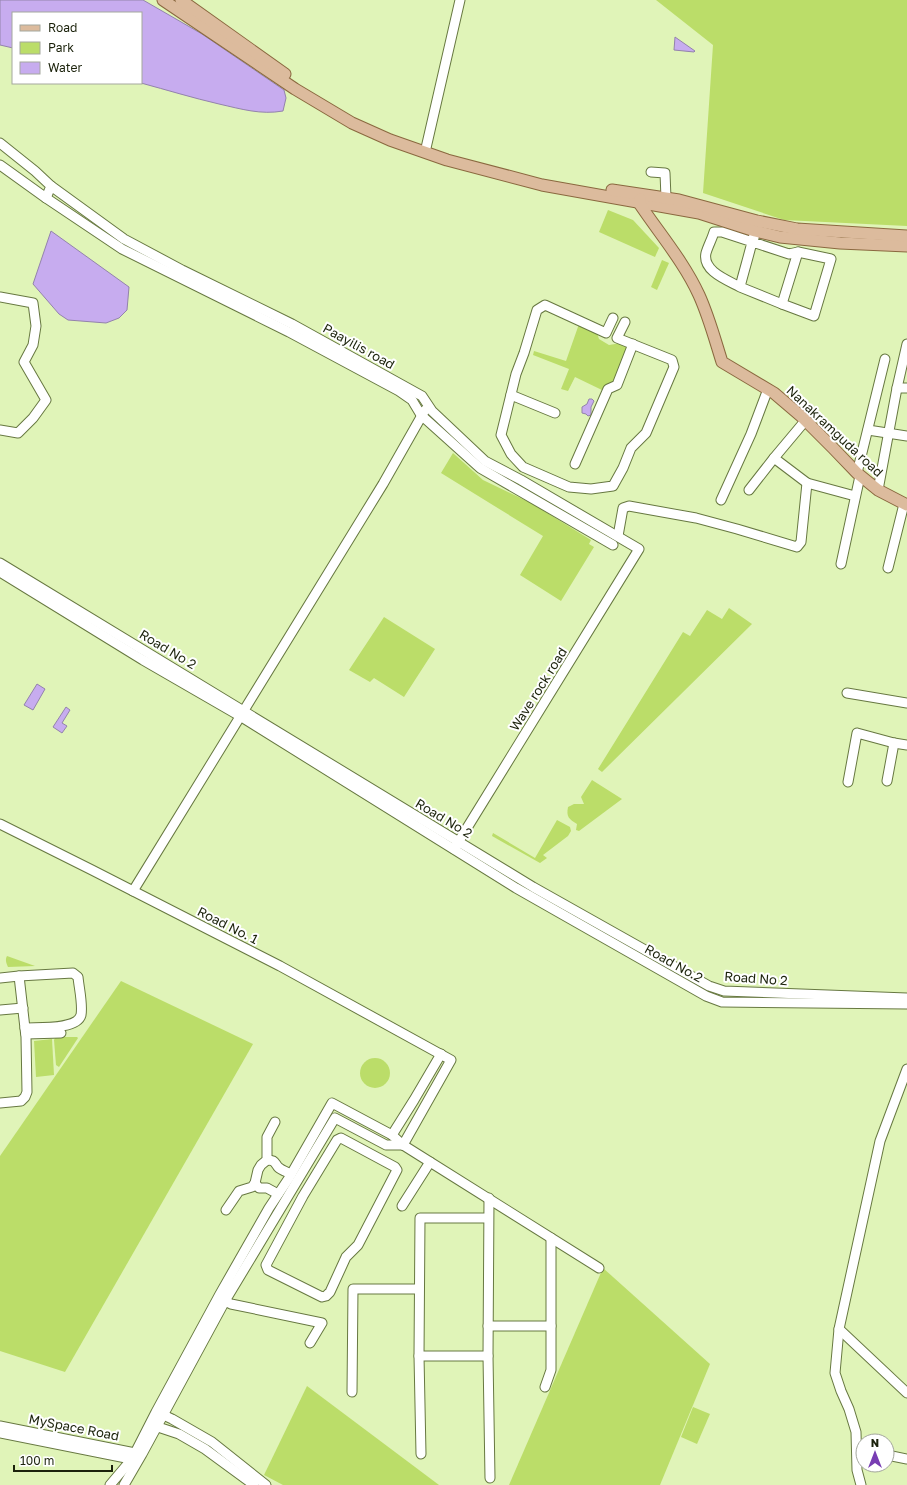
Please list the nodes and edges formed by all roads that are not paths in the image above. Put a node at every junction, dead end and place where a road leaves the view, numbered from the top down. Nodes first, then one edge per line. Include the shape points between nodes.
1 (163, 0) edge
2 (181, 0) edge
3 (460, 0) edge
4 (0, 142) edge
5 (426, 148) junction
6 (18, 158) junction
7 (0, 165) edge
8 (8, 171) junction
9 (651, 172) dead end
10 (51, 186) junction
11 (46, 198) junction
12 (666, 198) junction
13 (640, 199) junction
14 (755, 231) junction
15 (907, 236) edge
16 (793, 239) junction
17 (752, 243) junction
18 (907, 246) edge
19 (793, 253) junction
20 (740, 287) junction
21 (0, 297) edge
22 (782, 304) junction
23 (613, 318) dead end
24 (625, 322) dead end
25 (606, 332) junction
26 (617, 338) junction
27 (633, 344) junction
28 (907, 344) edge
29 (885, 359) dead end
30 (897, 388) junction
31 (907, 388) edge
32 (768, 389) junction
33 (511, 395) junction
34 (428, 406) junction
35 (555, 413) dead end
36 (421, 415) junction
37 (805, 421) junction
38 (0, 430) edge
39 (868, 430) junction
40 (888, 434) junction
41 (907, 436) edge
42 (774, 458) junction
43 (483, 464) junction
44 (575, 464) dead end
45 (858, 475) junction
46 (807, 483) junction
47 (749, 490) dead end
48 (878, 490) junction
49 (855, 496) junction
50 (721, 500) dead end
51 (906, 505) edge
52 (618, 536) junction
53 (613, 545) dead end
54 (639, 549) joint
55 (0, 563) edge
56 (841, 564) dead end
57 (888, 568) dead end
58 (0, 572) edge
59 (847, 693) dead end
60 (907, 703) edge
61 (242, 713) junction
62 (894, 743) junction
63 (907, 744) edge
64 (886, 781) dead end
65 (848, 782) dead end
66 (0, 824) edge
67 (457, 846) junction
68 (516, 888) joint
69 (132, 891) junction
70 (19, 976) junction
71 (0, 978) edge
72 (907, 998) edge
73 (907, 1004) edge
74 (23, 1008) junction
75 (0, 1010) edge
76 (25, 1031) junction
77 (61, 1033) dead end
78 (441, 1054) junction
79 (907, 1069) edge
80 (0, 1102) edge
81 (275, 1122) dead end
82 (392, 1134) junction
83 (403, 1145) junction
84 (267, 1160) junction
85 (430, 1162) junction
86 (302, 1174) junction
87 (292, 1178) junction
88 (313, 1180) junction
89 (255, 1183) junction
90 (307, 1189) junction
91 (278, 1194) junction
92 (489, 1198) junction
93 (402, 1206) dead end
94 (226, 1210) dead end
95 (488, 1218) junction
96 (551, 1238) junction
97 (598, 1268) dead end
98 (419, 1289) junction
99 (225, 1301) junction
100 (488, 1326) junction
101 (551, 1326) junction
102 (839, 1329) junction
103 (310, 1343) dead end
104 (419, 1356) junction
105 (488, 1356) junction
106 (545, 1386) dead end
107 (352, 1392) dead end
108 (907, 1393) edge
109 (159, 1413) junction
110 (154, 1425) junction
111 (0, 1426) edge
112 (0, 1433) edge
113 (856, 1433) edge
114 (422, 1454) dead end
115 (137, 1457) junction
116 (895, 1457) edge
117 (907, 1459) edge
118 (858, 1473) edge
119 (490, 1478) dead end
120 (110, 1485) edge
121 (124, 1485) edge
122 (254, 1485) edge
123 (266, 1485) edge
124 (860, 1485) edge

1 - 13 main road via 295,89 352,123 390,140 447,160 542,185
2 - 5 main road via 297,83 372,127
3 - 5 street
4 - 6 street, Paayilis road
5 - 13 main road via 530,178
6 - 8 street
6 - 10 street, Paayilis road
7 - 8 street, Paayilis road
8 - 11 street, Paayilis road
9 - 12 street via 665,173
10 - 11 street
10 - 34 street, Paayilis road via 124,239 292,324 422,396
11 - 36 street, Paayilis road via 122,249 289,332 399,391 412,400
12 - 13 main road
12 - 15 main road via 797,229
13 - 14 main road via 699,213
13 - 32 main road, Nanakramguda road via 699,295 722,362
14 - 16 main road
14 - 17 street
16 - 18 main road
16 - 19 street
17 - 19 street
17 - 20 street
17 - 20 street via 714,232 706,255 709,268
19 - 22 street
19 - 22 street via 831,259 814,316
20 - 22 street
21 - 38 street via 32,303 36,326 33,346 24,362 46,400 18,433
23 - 25 street
24 - 26 street
25 - 26 street
25 - 33 street via 545,305 537,310
26 - 27 street
27 - 33 street via 672,360 674,367 646,433 631,448 613,486 591,489 569,487 523,467 511,454 501,435
27 - 44 street via 618,385 608,389
28 - 30 street
29 - 39 street
30 - 31 street
30 - 40 street
32 - 37 main road, Nanakramguda road
32 - 50 street
33 - 35 street
34 - 36 street
34 - 43 street, Paayilis road
36 - 43 street, Paayilis road
36 - 61 street via 383,484
37 - 42 street
37 - 45 main road, Nanakramguda road
39 - 40 street
39 - 45 street
40 - 41 street
40 - 48 street
42 - 46 street
42 - 47 street
43 - 52 street, Paayilis road via 521,480
43 - 53 street, Paayilis road
45 - 48 main road, Nanakramguda road
45 - 49 street
46 - 49 street
46 - 52 street via 799,546 794,547 696,518 629,506 623,508
48 - 51 main road, Nanakramguda road
49 - 56 street
51 - 57 street
52 - 54 street, Paayilis road
54 - 67 street, Wave rock road
55 - 61 street, Road No 2
58 - 61 street, Road No 2 via 143,660
59 - 60 street
61 - 67 street, Road No 2
61 - 69 street
62 - 63 street
62 - 64 street
62 - 65 street via 857,733
66 - 69 street, Road No. 1
67 - 68 street, Road No 2
67 - 72 street, Road No 2 via 709,986 724,991
68 - 73 street, Road No.2 via 706,996 722,1002
69 - 78 street, Road No. 1 via 280,966
70 - 71 street
70 - 74 street
70 - 76 street via 72,973 78,977 81,1008 78,1021 71,1025
74 - 75 street
74 - 76 street
76 - 77 street
76 - 80 street via 27,1092 21,1101
78 - 82 street
78 - 83 street, Road No. 1 via 451,1060
79 - 102 street via 880,1141
81 - 84 street via 267,1138
82 - 83 street
82 - 87 street via 332,1103
83 - 85 street
83 - 86 street via 386,1145 335,1118
84 - 87 street via 274,1161
84 - 89 street via 258,1170
85 - 92 street
85 - 93 street
86 - 87 street
86 - 88 street
87 - 90 street
87 - 91 street
87 - 99 street
88 - 90 street
88 - 90 street via 337,1140 341,1138 397,1170 358,1245 346,1258 330,1292 322,1297 268,1270 266,1266
89 - 91 street via 259,1188 267,1188
89 - 94 street via 252,1187 239,1191
91 - 109 street via 232,1274
92 - 95 street
92 - 96 street
95 - 98 street via 420,1218
95 - 100 street
96 - 97 street
96 - 101 street
98 - 104 street
98 - 107 street via 353,1289
99 - 103 street via 322,1323
99 - 109 street
100 - 101 street
100 - 105 street
101 - 106 street via 550,1370
102 - 108 street
102 - 113 street via 835,1372
104 - 105 street
104 - 114 street
105 - 119 street
109 - 110 street
109 - 123 street via 212,1442
110 - 115 street
110 - 122 street via 179,1434 205,1449
111 - 115 street, MySpace Road
112 - 115 street, MySpace Road
115 - 120 street
115 - 121 street
116 - 117 street
118 - 124 street

